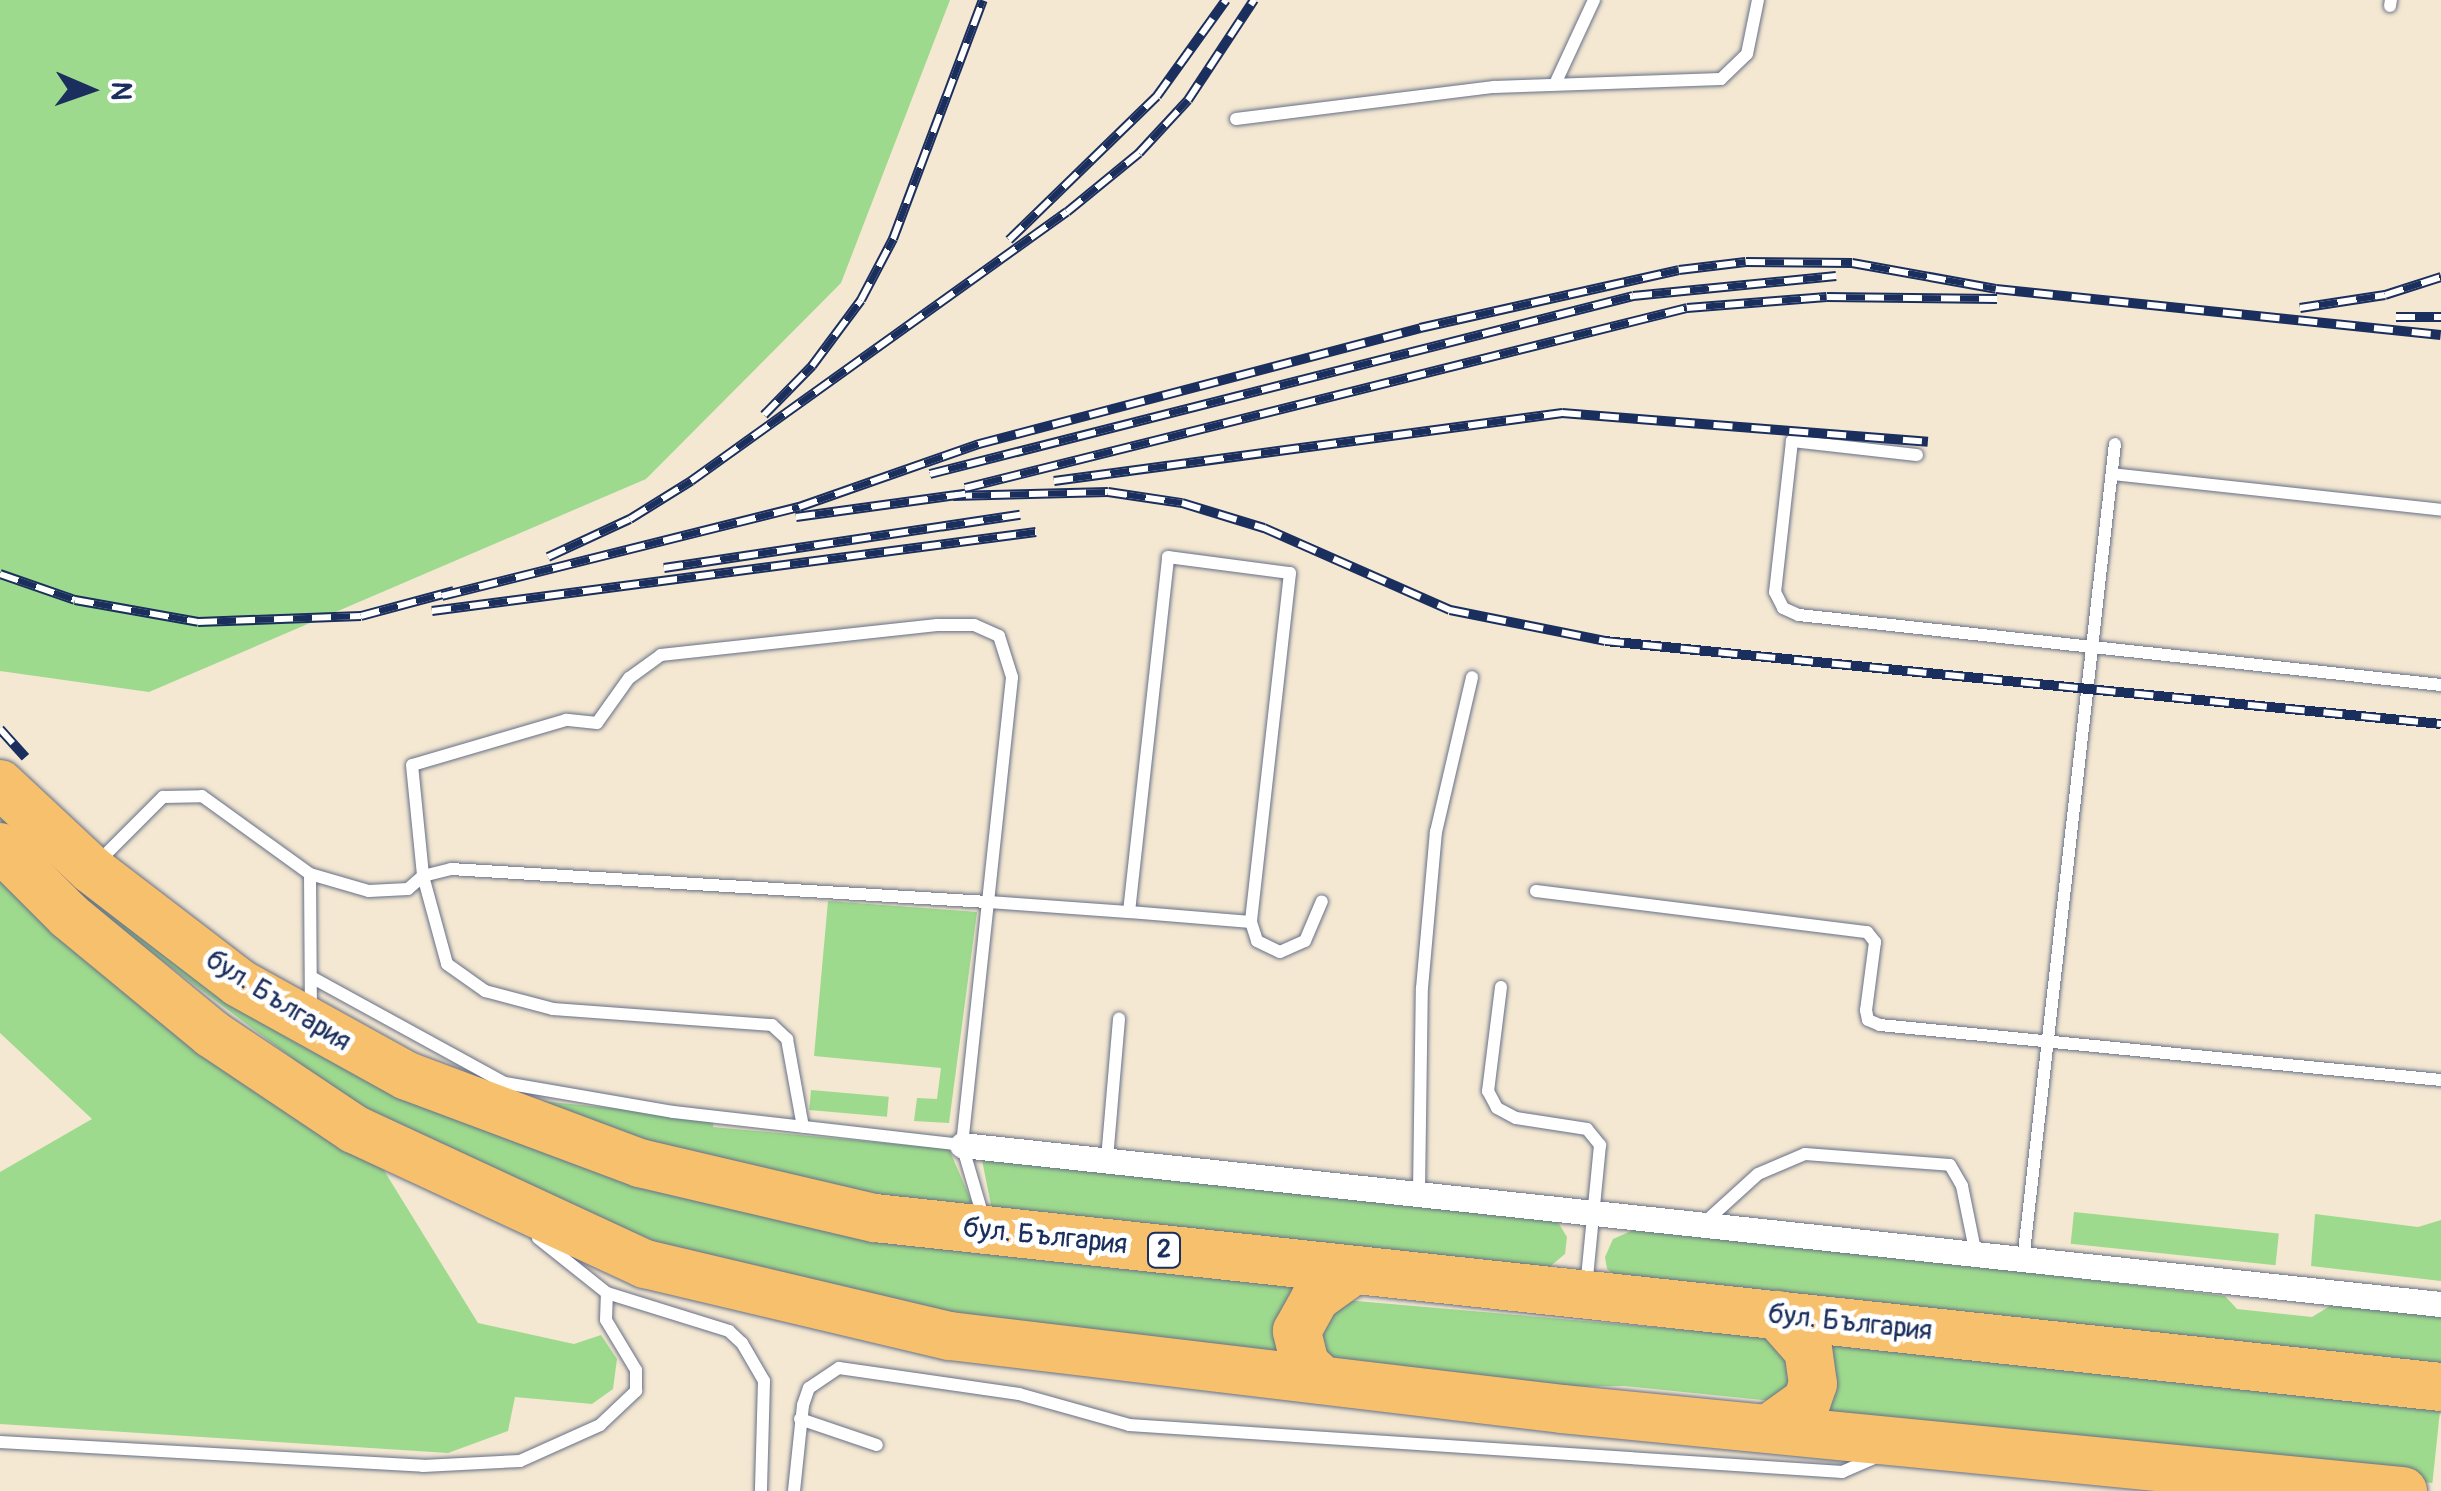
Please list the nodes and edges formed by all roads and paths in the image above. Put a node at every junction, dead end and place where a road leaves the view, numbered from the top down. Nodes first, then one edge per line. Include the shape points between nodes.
1 (1594, 0) edge
2 (1758, 0) edge
3 (1555, 84) junction
4 (1236, 120) dead end
5 (2115, 444) dead end
6 (1917, 455) dead end
7 (2112, 474) junction
8 (2441, 510) edge
9 (2090, 645) junction
10 (1472, 677) dead end
11 (2441, 684) edge
12 (0, 784) edge
13 (0, 847) edge
14 (92, 870) junction
15 (310, 874) junction
16 (423, 876) junction
17 (1536, 891) dead end
18 (1322, 901) dead end
19 (988, 902) junction
20 (1128, 912) junction
21 (1252, 922) junction
22 (313, 978) junction
23 (1502, 988) dead end
24 (1120, 1019) dead end
25 (310, 1025) junction
26 (2047, 1040) junction
27 (2441, 1080) edge
28 (803, 1126) junction
29 (962, 1144) junction
30 (1107, 1159) junction
31 (1420, 1192) junction
32 (496, 1199) junction
33 (1593, 1211) junction
34 (1702, 1225) junction
35 (987, 1231) junction
36 (1976, 1257) junction
37 (2023, 1263) junction
38 (1354, 1270) junction
39 (607, 1294) junction
40 (1585, 1295) junction
41 (2441, 1304) edge
42 (1776, 1316) junction
43 (1322, 1380) junction
44 (2441, 1387) edge
45 (1497, 1401) junction
46 (800, 1419) junction
47 (1554, 1422) dead end
48 (1771, 1426) junction
49 (1565, 1432) dead end
50 (1914, 1441) junction
51 (0, 1442) edge
52 (877, 1445) dead end
53 (1567, 1454) junction
54 (761, 1491) edge
55 (794, 1491) edge
56 (2403, 1491) edge

1 - 3 lane
2 - 3 lane via 1747,54 1732,74
3 - 4 lane
5 - 7 lane
6 - 9 lane via 1792,441 1775,592 1783,608 1800,616
7 - 8 lane
7 - 9 lane
9 - 11 lane
9 - 26 lane
10 - 31 lane via 1436,832 1422,988
12 - 14 highway, бул. България / 2
13 - 32 highway, бул. България via 69,916 212,1034 354,1129
14 - 15 lane via 163,798 202,796
14 - 25 highway, бул. България / 2 via 239,984
15 - 16 lane via 370,891 408,890
15 - 22 lane
16 - 19 lane via 452,869
16 - 19 lane via 412,765 430,756 566,720 597,723 629,678 661,656 974,625 999,636 1012,677
16 - 28 lane via 448,964 485,991 553,1009 772,1025 787,1039
17 - 26 lane via 1867,932 1876,942 1868,1020
18 - 21 lane via 1305,942 1280,952 1257,940
19 - 20 lane
19 - 29 lane
20 - 21 lane
20 - 21 lane via 1168,557 1290,572
22 - 25 lane
22 - 28 lane via 506,1083
23 - 33 lane via 1488,1092 1497,1108 1516,1118 1586,1129 1600,1145
24 - 30 lane
25 - 35 highway, бул. България / 2 via 407,1076 640,1163 875,1218
26 - 27 lane
26 - 37 lane
28 - 29 lane
29 - 30 street
29 - 35 lane
30 - 31 street
31 - 33 street
32 - 39 lane
32 - 43 highway, бул. България via 644,1264 950,1336
33 - 34 street
33 - 40 lane
34 - 36 street
34 - 36 lane via 1758,1174 1805,1154 1950,1165 1962,1186
35 - 38 highway, бул. България / 2
36 - 37 street
37 - 41 street
38 - 40 highway, бул. България / 2
38 - 43 highway via 1316,1298 1298,1331 1305,1364
39 - 51 lane via 606,1320 636,1370 636,1391 600,1425 520,1461 422,1466
39 - 54 lane via 729,1331 742,1342 764,1381
40 - 42 highway, бул. България / 2
42 - 44 highway, бул. България / 2
42 - 48 highway via 1808,1350 1813,1384 1807,1400
43 - 45 highway, бул. България
45 - 47 lane
45 - 48 highway, бул. България
46 - 52 lane
46 - 53 lane via 809,1388 824,1375 864,1367 1019,1394 1129,1426
46 - 55 lane
48 - 50 highway, бул. България
49 - 53 lane
50 - 53 lane via 1842,1472
50 - 56 highway, бул. България

